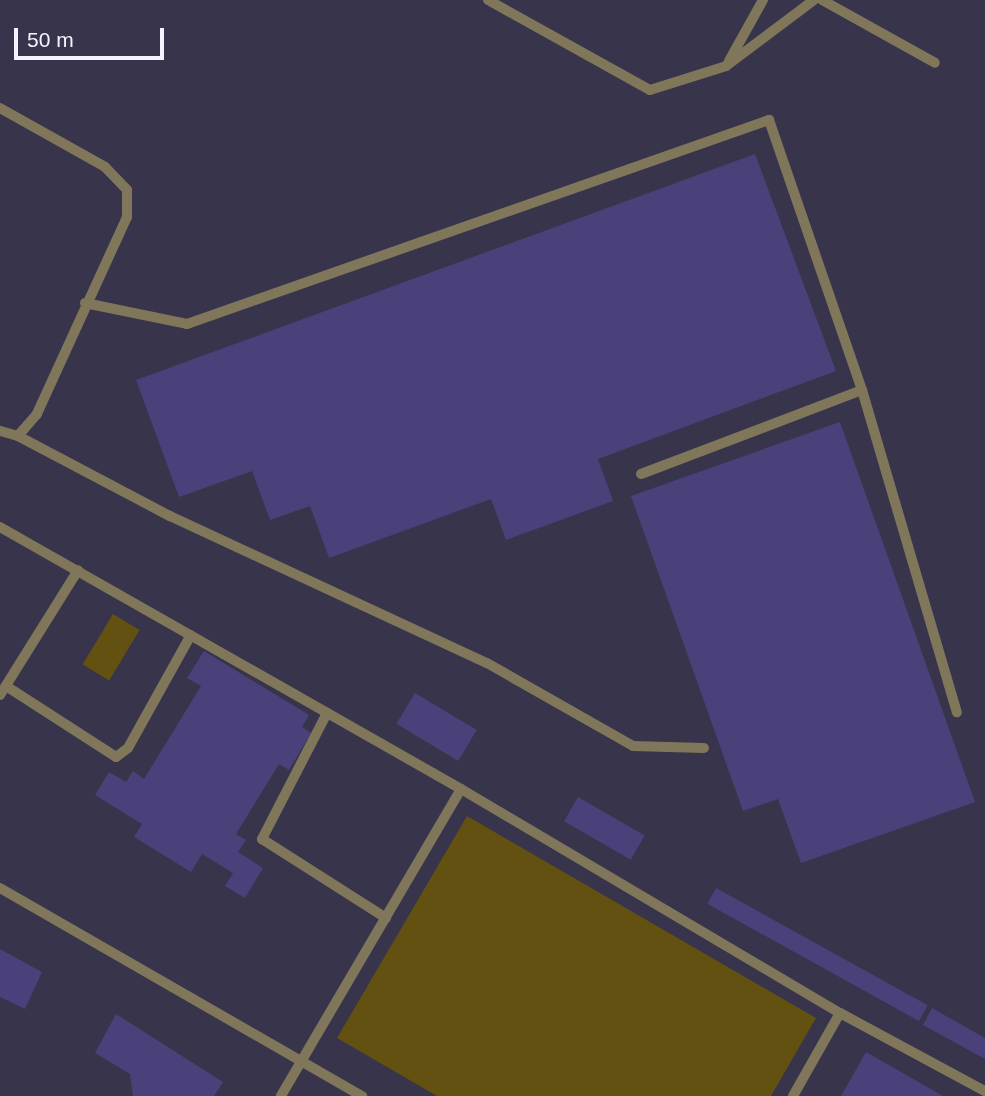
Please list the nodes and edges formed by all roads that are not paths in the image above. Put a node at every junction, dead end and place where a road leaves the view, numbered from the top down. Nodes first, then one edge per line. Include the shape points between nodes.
1 (488, 0) edge
2 (763, 0) edge
3 (814, 0) edge
4 (822, 0) edge
5 (935, 63) dead end
6 (726, 66) junction
7 (0, 108) edge
8 (85, 303) junction
9 (862, 390) junction
10 (0, 431) edge
11 (18, 436) junction
12 (641, 474) dead end
13 (0, 527) edge
14 (78, 570) junction
15 (191, 635) junction
16 (3, 690) edge
17 (957, 712) dead end
18 (327, 713) junction
19 (704, 748) dead end
20 (461, 789) junction
21 (0, 888) edge
22 (386, 918) junction
23 (840, 1013) junction
24 (302, 1061) junction
25 (985, 1091) edge
26 (281, 1096) edge
27 (362, 1096) edge
28 (793, 1096) edge

1 - 6 lane via 650,90
2 - 6 lane
3 - 6 lane
4 - 5 lane
7 - 8 lane via 105,167 127,190 127,217
8 - 9 lane via 187,324 769,120
8 - 11 lane via 37,414
9 - 12 lane
9 - 17 lane
10 - 11 lane
11 - 19 lane via 170,516 486,663 634,746
13 - 14 lane
14 - 15 lane
14 - 16 lane
15 - 16 lane via 128,748 116,757
15 - 18 lane
18 - 20 lane
18 - 22 lane via 262,839
20 - 22 lane
20 - 23 lane
21 - 24 lane
22 - 24 lane
23 - 25 lane
23 - 28 lane
24 - 26 lane
24 - 27 lane

